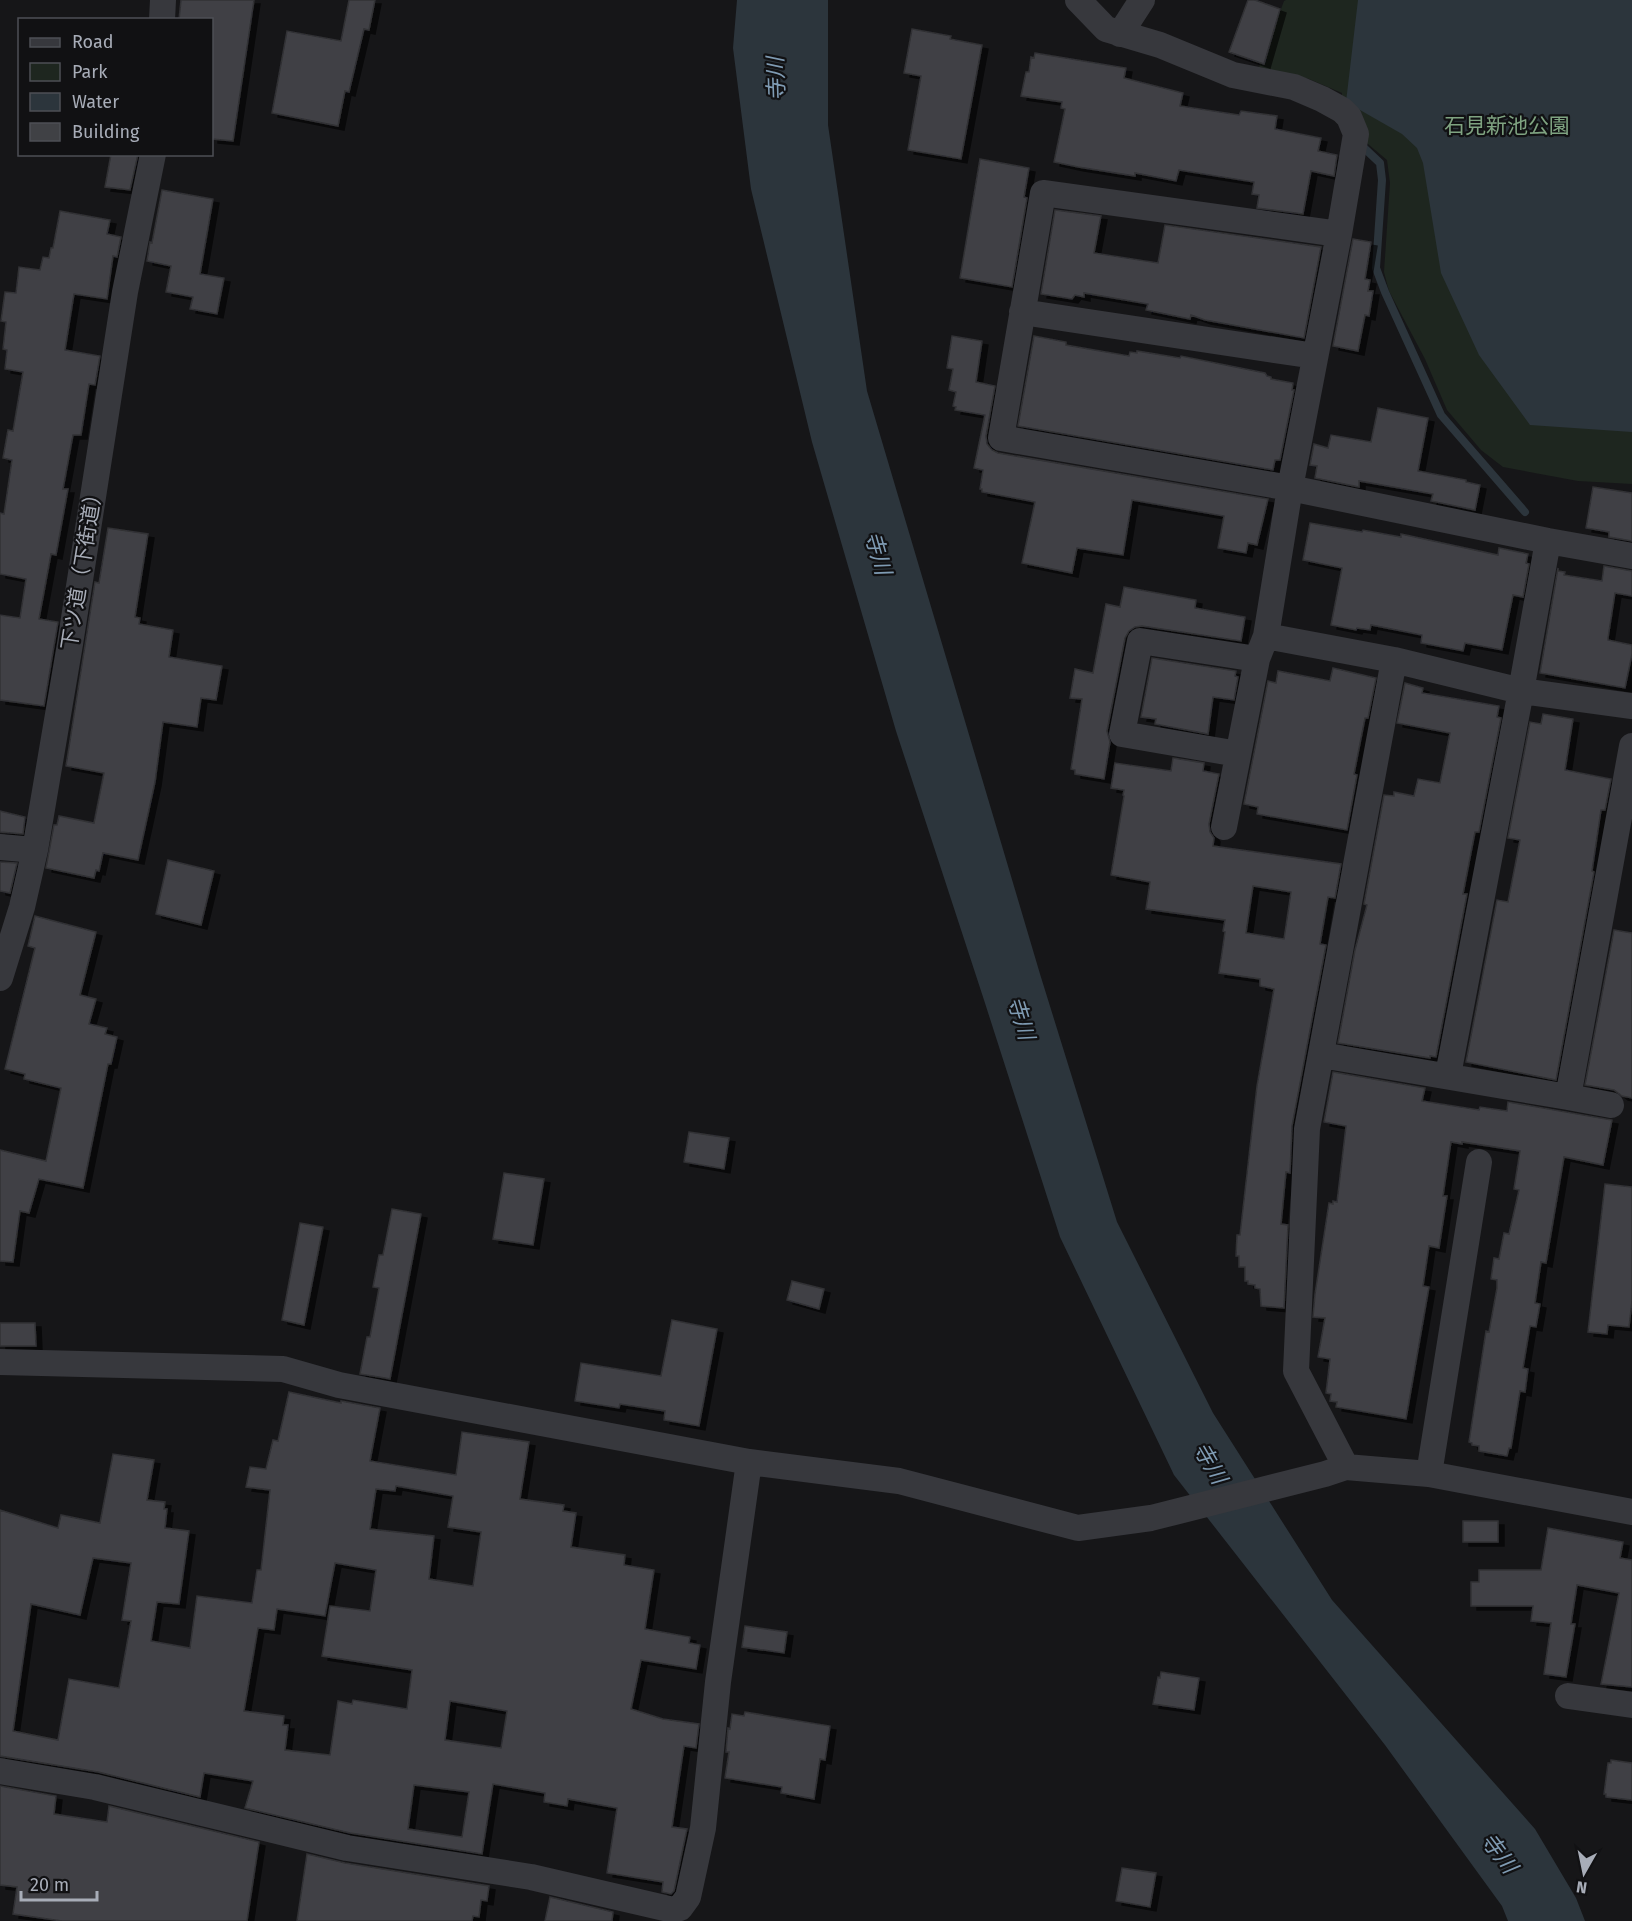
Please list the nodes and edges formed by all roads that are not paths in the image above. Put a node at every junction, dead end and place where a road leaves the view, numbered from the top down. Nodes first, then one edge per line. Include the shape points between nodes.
1 (163, 0) edge
2 (1078, 0) edge
3 (1142, 0) edge
4 (162, 18) edge
5 (1120, 34) junction
6 (153, 156) edge
7 (1339, 234) junction
8 (1022, 312) junction
9 (1315, 356) junction
10 (1290, 488) junction
11 (1548, 541) junction
12 (1632, 556) edge
13 (1262, 648) junction
14 (1394, 660) junction
15 (1521, 691) junction
16 (1632, 706) edge
17 (1632, 746) edge
18 (1238, 754) junction
19 (1224, 827) dead end
20 (0, 847) edge
21 (35, 850) junction
22 (0, 978) edge
23 (1321, 1055) junction
24 (1448, 1075) junction
25 (1568, 1097) junction
26 (1611, 1105) dead end
27 (1479, 1162) dead end
28 (0, 1362) edge
29 (749, 1462) junction
30 (1346, 1467) junction
31 (1429, 1474) junction
32 (1632, 1512) edge
33 (1568, 1696) dead end
34 (1632, 1705) edge
35 (0, 1771) edge
36 (673, 1916) edge

1 - 4 street
2 - 5 street via 1106,29
3 - 5 street
5 - 7 street via 1160,45 1233,75 1294,87 1342,110 1356,134
6 - 21 street, 下ツ道（下街道） via 125,292
7 - 8 street via 1043,193
7 - 9 street
8 - 9 street
8 - 10 street via 1001,438
9 - 10 street
10 - 11 street
10 - 13 street
11 - 12 street
11 - 15 street
13 - 14 street
13 - 18 street
13 - 18 street via 1140,641 1122,734
14 - 15 street
14 - 23 street
15 - 16 street
15 - 24 street
17 - 25 street
18 - 19 street
20 - 21 street
21 - 22 street, 下ツ道（下街道）
23 - 24 street
23 - 30 street via 1307,1129 1296,1371
24 - 25 street
25 - 26 street
27 - 31 street
28 - 29 street via 283,1369 339,1385
29 - 30 street via 899,1481 1078,1528 1151,1518
29 - 36 street via 718,1682 703,1828 688,1897
30 - 31 street
31 - 32 street
33 - 34 street
35 - 36 street via 95,1787 347,1848 531,1877

